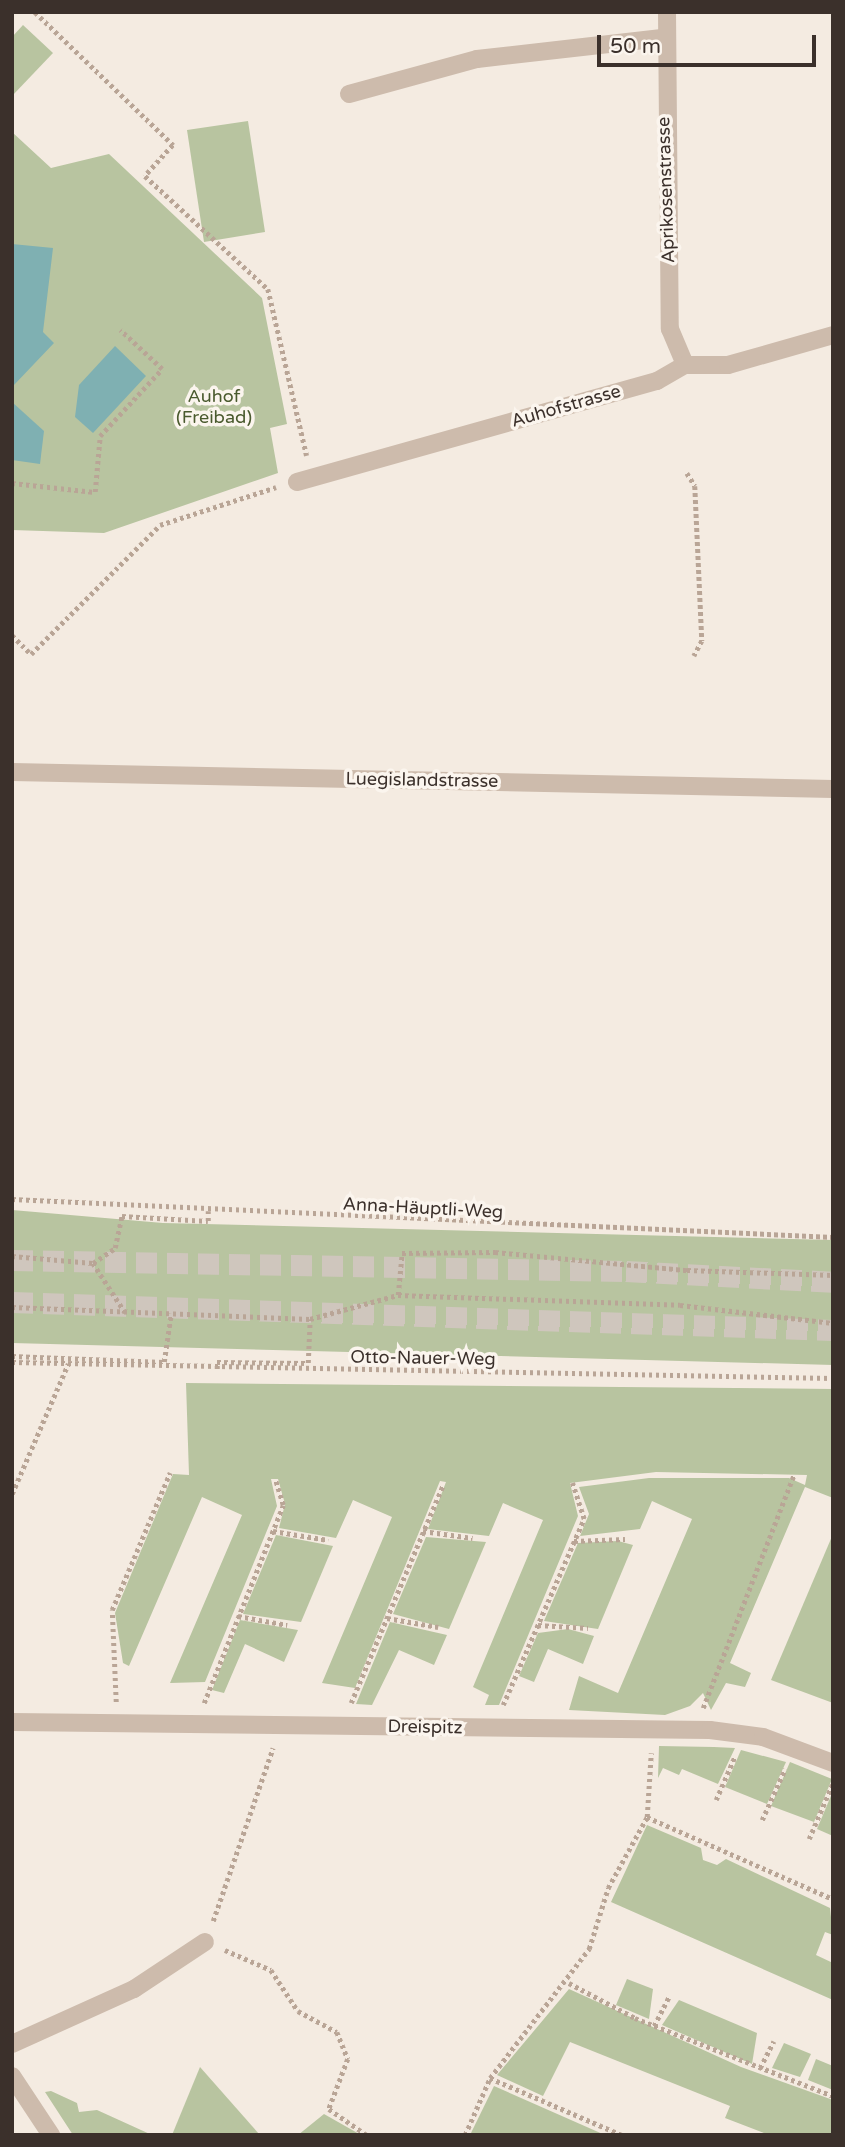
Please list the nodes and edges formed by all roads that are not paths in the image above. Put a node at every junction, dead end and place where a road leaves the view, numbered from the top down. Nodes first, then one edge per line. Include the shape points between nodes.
1 (667, 12) edge
2 (662, 38) junction
3 (349, 94) dead end
4 (833, 335) edge
5 (685, 365) junction
6 (304, 480) road end
7 (12, 772) edge
8 (833, 789) edge
9 (12, 1722) edge
10 (833, 1763) edge
11 (205, 1942) road end
12 (12, 2044) edge
13 (12, 2076) edge
14 (51, 2135) edge

1 - 2 street, Aprikosenstrasse
2 - 3 street via 477,60
2 - 5 street, Aprikosenstrasse via 670,329
4 - 5 street, Auhofstrasse via 728,365
5 - 6 street, Auhofstrasse via 657,381
7 - 8 street, Luegislandstrasse
9 - 10 street, Dreispitz via 741,1734
11 - 12 street via 134,1989
13 - 14 street

